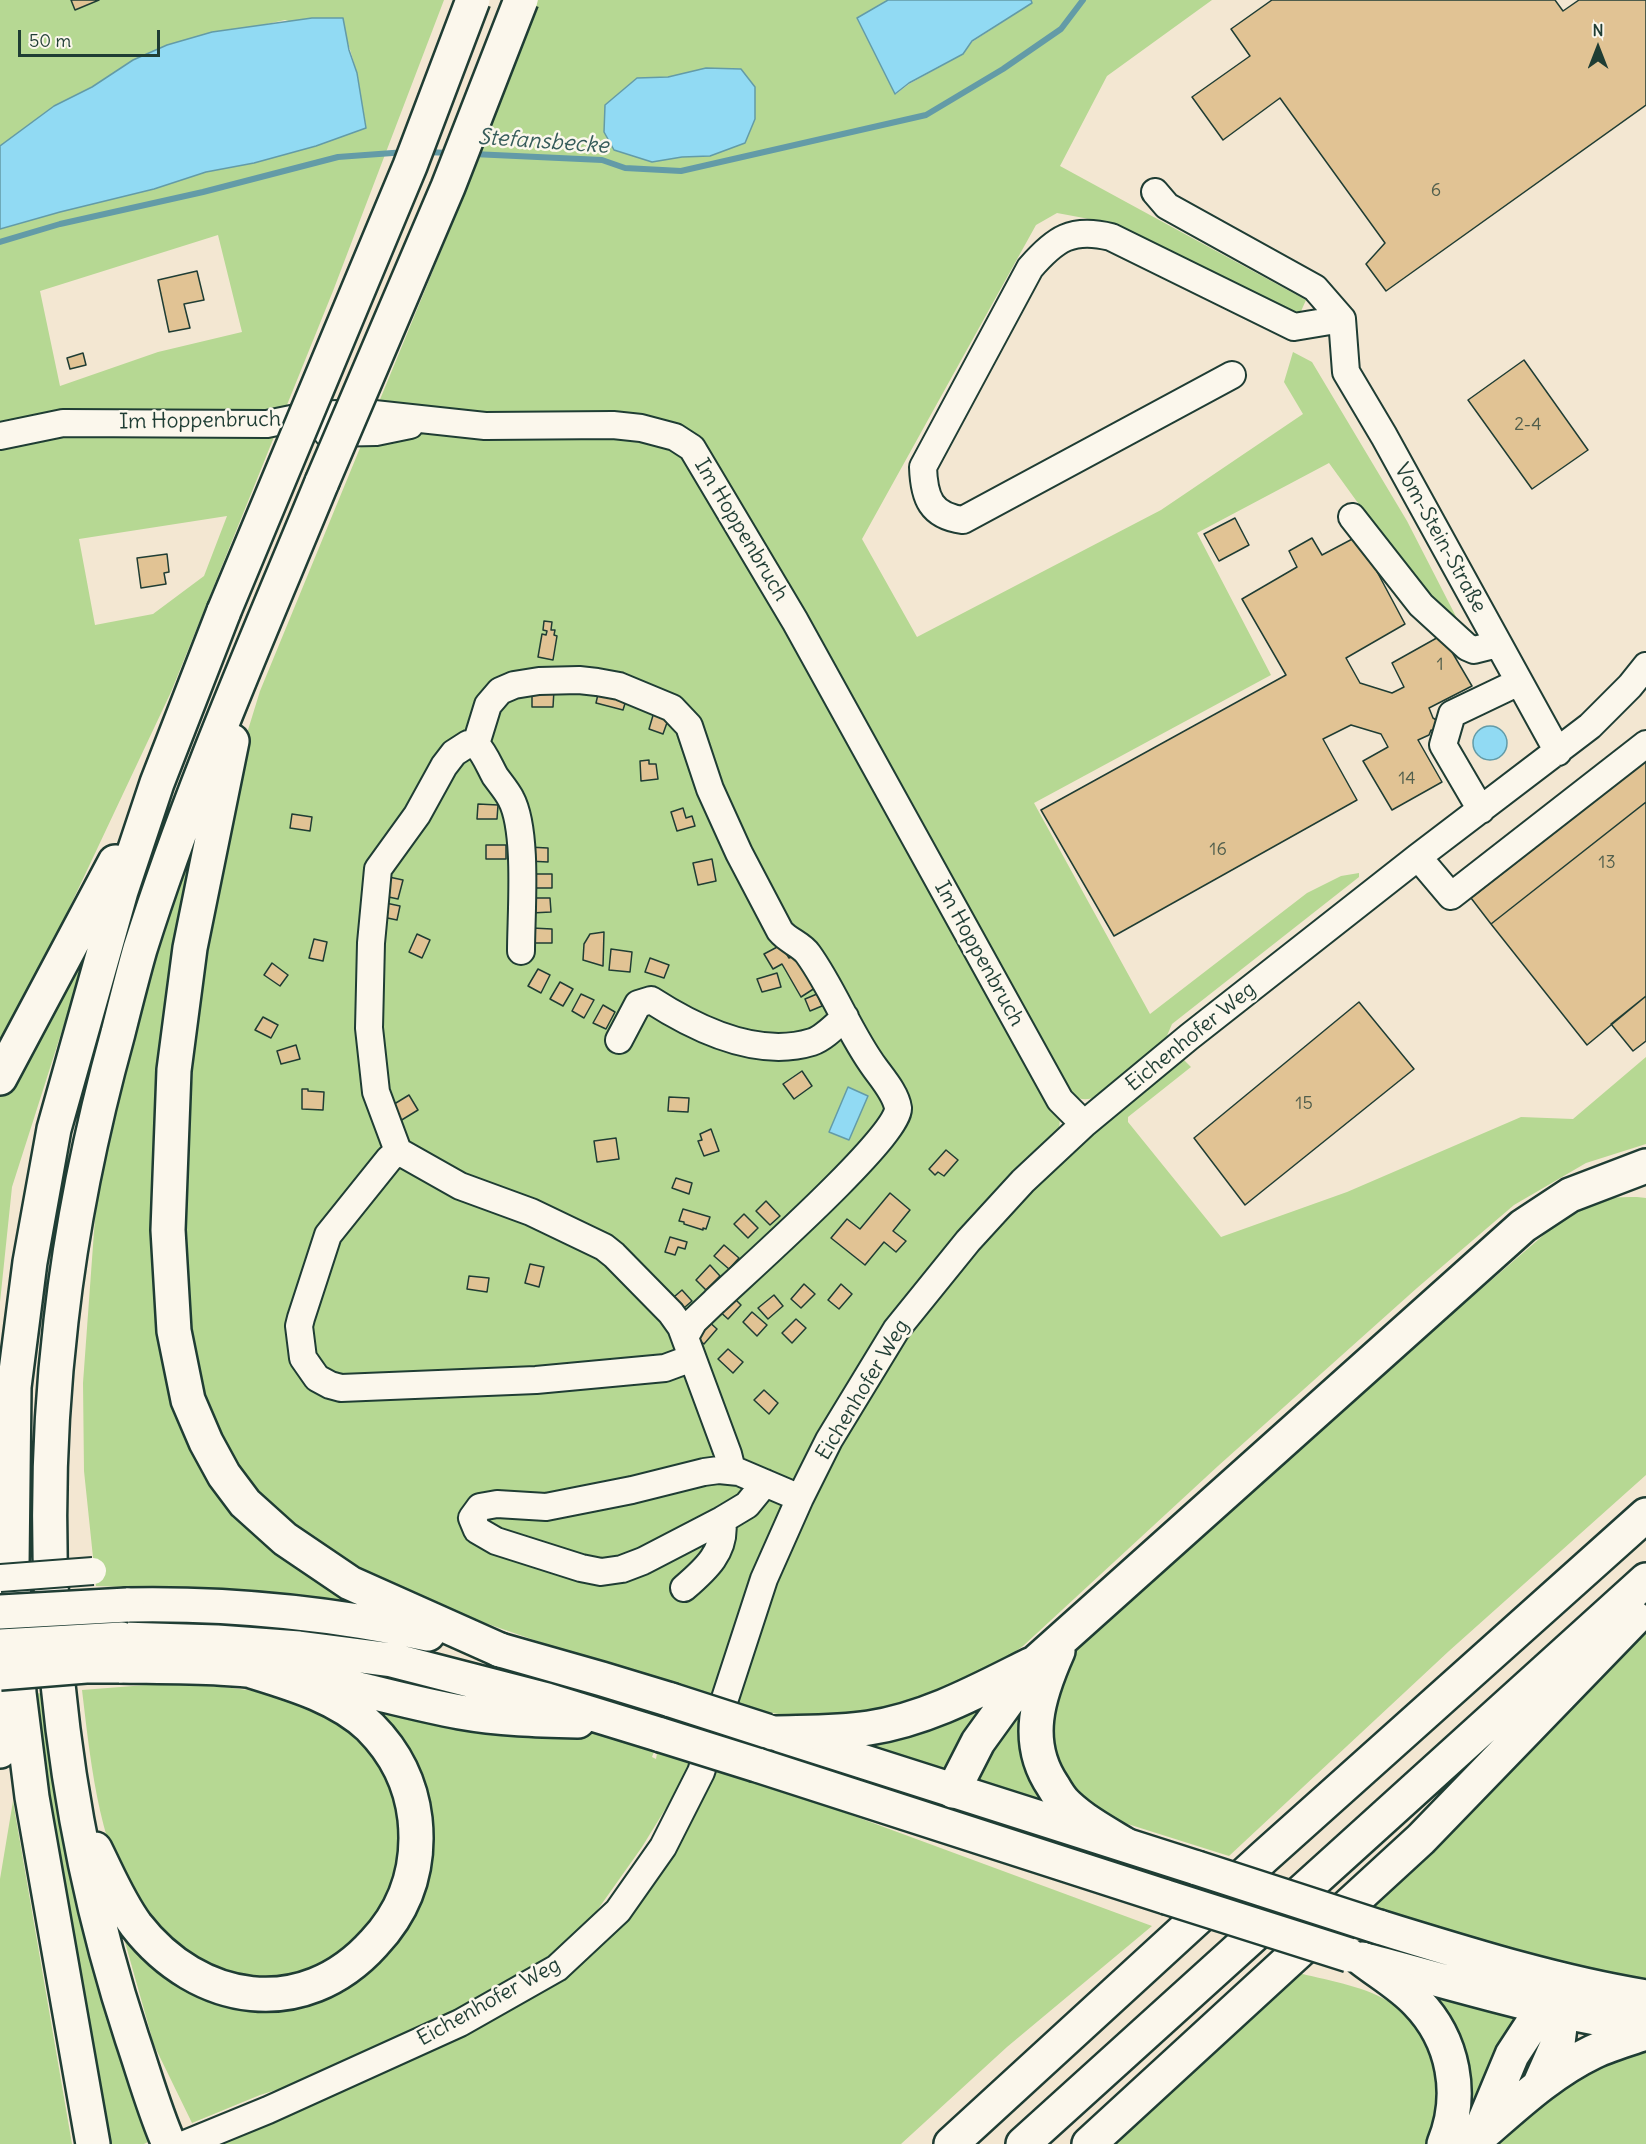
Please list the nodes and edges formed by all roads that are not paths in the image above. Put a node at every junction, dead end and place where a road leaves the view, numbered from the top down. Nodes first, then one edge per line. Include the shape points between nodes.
1 (473, 0) edge
2 (521, 0) edge
3 (1155, 192) dead end
4 (1342, 319) junction
5 (1232, 375) dead end
6 (0, 436) edge
7 (1353, 517) dead end
8 (262, 626) junction
9 (1498, 644) junction
10 (1646, 666) edge
11 (1519, 682) junction
12 (476, 744) junction
13 (1646, 744) edge
14 (1558, 752) junction
15 (156, 783) junction
16 (1481, 810) junction
17 (1418, 857) junction
18 (521, 951) dead end
19 (845, 1017) junction
20 (619, 1040) dead end
21 (0, 1078) edge
22 (1084, 1124) junction
23 (398, 1151) junction
24 (1646, 1166) edge
25 (1605, 1180) junction
26 (1646, 1183) edge
27 (688, 1347) junction
28 (732, 1470) junction
29 (765, 1483) junction
30 (800, 1498) junction
31 (1646, 1503) edge
32 (1646, 1515) edge
33 (722, 1520) junction
34 (1592, 1563) junction
35 (93, 1571) dead end
36 (6, 1576) edge
37 (1646, 1580) edge
38 (684, 1588) dead end
39 (1646, 1605) edge
40 (0, 1612) edge
41 (1064, 1638) junction
42 (0, 1646) edge
43 (500, 1650) junction
44 (121, 1653) junction
45 (1035, 1663) junction
46 (248, 1670) junction
47 (0, 1673) edge
48 (618, 1721) junction
49 (770, 1732) junction
50 (0, 1751) edge
51 (953, 1791) junction
52 (75, 1804) junction
53 (953, 1828) junction
54 (1124, 1844) junction
55 (1355, 1957) junction
56 (1646, 1997) edge
57 (1555, 1999) junction
58 (1646, 2026) edge
59 (1646, 2033) edge
60 (1539, 2086) junction
61 (1475, 2141) edge
62 (93, 2144) edge
63 (169, 2144) edge
64 (185, 2144) edge
65 (951, 2144) edge
66 (1023, 2144) edge
67 (1089, 2144) edge
68 (1444, 2144) edge

1 - 15 main road, bridge via 410,166
2 - 8 main road, bridge via 448,187
3 - 4 street via 1167,206 1315,288
4 - 5 street via 1294,327 1111,237 1095,233 1061,239 1030,268 923,467 923,488 932,506 946,518 963,520
4 - 9 street, Vom-Stein-Straße via 1346,372
6 - 22 street, Im Hoppenbruch via 63,423 267,424 311,415 365,413 485,426 613,425 675,437 692,448 795,621 1060,1100
7 - 9 street via 1421,605 1467,647 1474,651
8 - 43 main road via 228,758 190,948 174,1070 168,1230 174,1331 188,1400 224,1475 245,1503 285,1539 350,1583
8 - 52 main road via 186,813 139,952 98,1107 70,1255 60,1323 51,1449 50,1561 57,1665
9 - 11 street, Vom-Stein-Straße
10 - 14 street, Eichenhofer Weg via 1630,687
11 - 14 street, Vom-Stein-Straße
11 - 16 street via 1452,714 1443,745
12 - 18 street via 511,799 518,822
12 - 19 street via 488,705 500,691 514,685 539,681 597,682 619,686 672,708 689,726 710,789 780,931 806,951
12 - 23 street via 468,744 454,753 417,815 378,869 369,1028 376,1092
13 - 17 street via 1451,896
14 - 16 street, Eichenhofer Weg
15 - 21 main road
15 - 36 main road via 111,925 54,1129 40,1196 14,1387
16 - 17 street, Eichenhofer Weg
17 - 22 street, Eichenhofer Weg
19 - 20 street via 813,1042 779,1047 719,1036 651,1000 638,1004
19 - 27 street via 861,1049 895,1098 896,1118 866,1156 694,1321
22 - 30 street, Eichenhofer Weg via 968,1240 896,1330 829,1440
23 - 27 street via 460,1186 539,1216 604,1247 671,1314
23 - 27 street via 328,1235 299,1326 303,1358 317,1378 341,1388 465,1384 665,1368
24 - 25 main road
25 - 26 main road
25 - 41 main road via 1570,1195 1523,1226
27 - 28 street
28 - 29 street
28 - 33 street via 704,1472 546,1507 480,1507 472,1518 477,1530 496,1541 601,1572 643,1562
29 - 30 street
29 - 33 street via 747,1505
30 - 64 street, Eichenhofer Weg via 764,1580 701,1772 663,1847 618,1911 557,1968 460,2023
31 - 34 main road
32 - 34 main road
33 - 38 street via 716,1556
34 - 65 main road
35 - 36 street, bridge
36 - 50 main road
36 - 62 main road via 32,1797
37 - 66 main road
39 - 67 main road via 1421,1839
40 - 43 main road, bridge via 127,1605 221,1606 332,1616
41 - 45 main road
41 - 54 main road via 1045,1680 1036,1716 1035,1744 1045,1775 1065,1803
42 - 44 main road, bridge
43 - 49 main road, bridge
44 - 46 main road
44 - 47 main road, bridge via 86,1666
44 - 48 main road via 217,1642 392,1660
45 - 49 main road via 949,1705 910,1719 855,1730
45 - 51 main road via 978,1742
46 - 48 main road via 312,1679 497,1718
46 - 52 main road via 296,1685 369,1726 400,1766 408,1786 417,1835 412,1879 397,1916 361,1958 334,1977 279,1994 237,1992 201,1980 164,1954 131,1918
48 - 53 main road, bridge
49 - 51 main road
51 - 53 main road
51 - 54 main road
52 - 63 main road via 112,1975
53 - 55 main road, bridge
54 - 57 main road, bridge via 1500,1964
55 - 57 main road
55 - 68 main road via 1417,2002 1441,2035 1455,2091
56 - 57 main road
57 - 58 main road
57 - 60 main road via 1560,2033 1556,2052
57 - 61 main road via 1512,2055
59 - 60 main road via 1591,2053
60 - 61 main road

